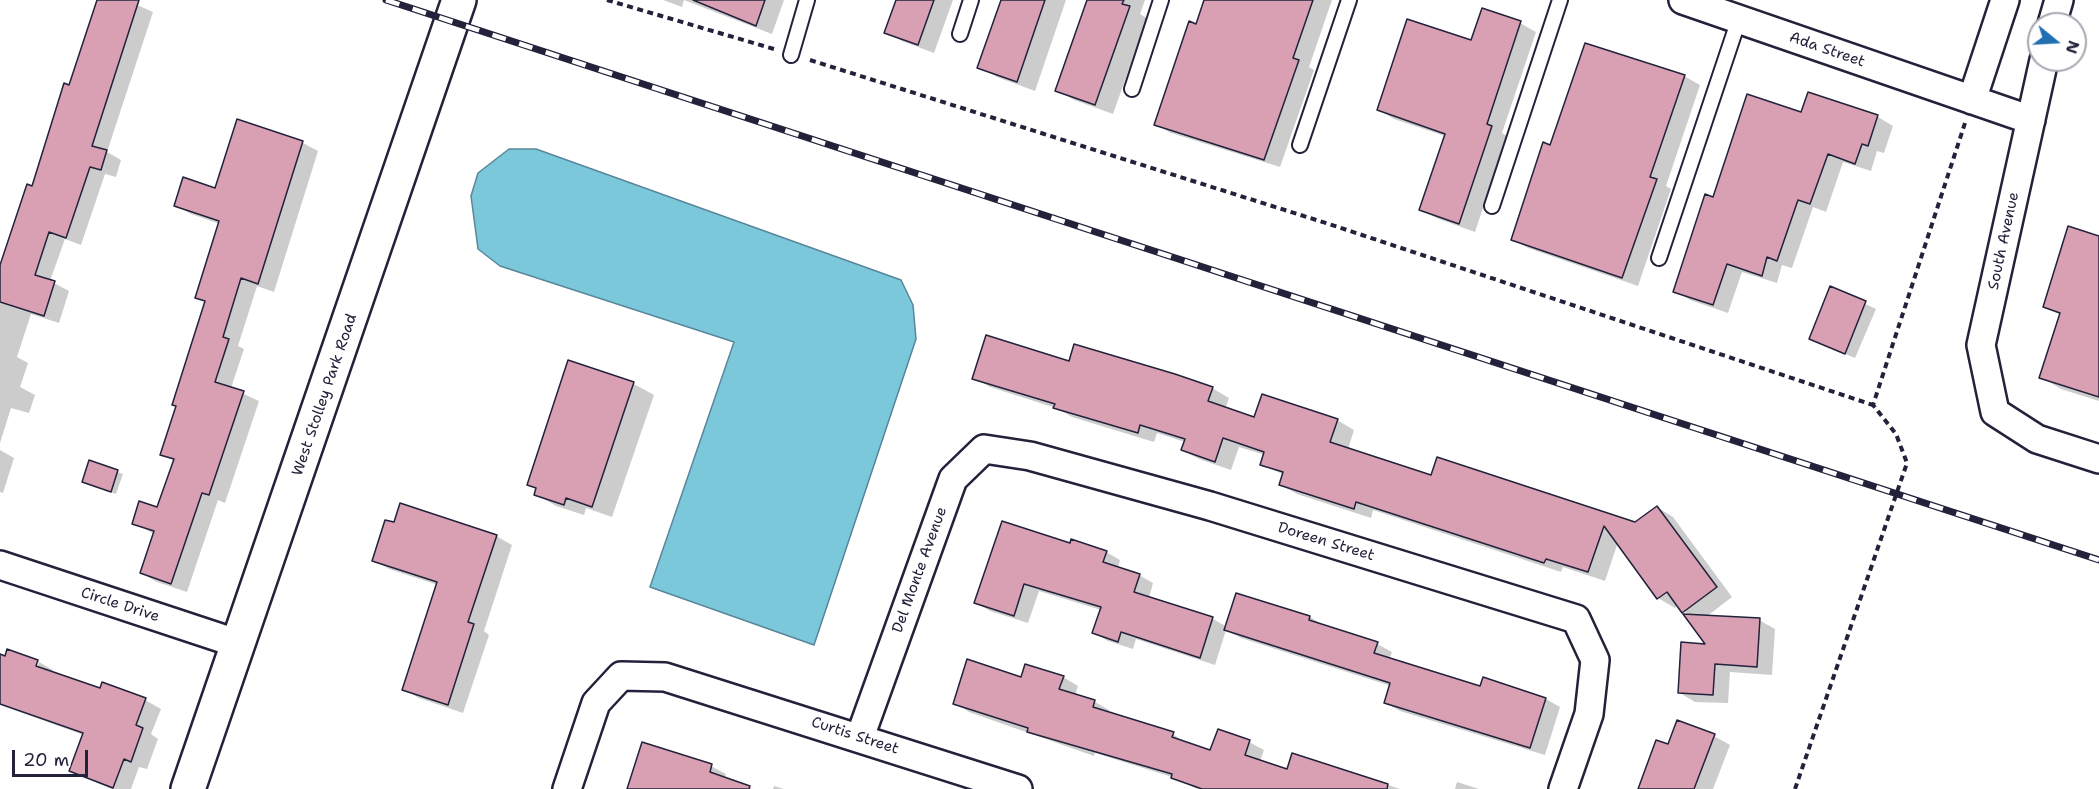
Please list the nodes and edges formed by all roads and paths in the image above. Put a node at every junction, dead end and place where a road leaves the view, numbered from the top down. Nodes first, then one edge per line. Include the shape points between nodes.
1 (459, 0) edge
2 (607, 0) edge
3 (807, 0) edge
4 (971, 0) edge
5 (1161, 0) edge
6 (1349, 0) edge
7 (1560, 0) edge
8 (1683, 0) edge
9 (2005, 0) edge
10 (1739, 19) junction
11 (960, 34) dead end
12 (791, 55) junction
13 (2041, 72) edge
14 (1132, 89) dead end
15 (1972, 100) junction
16 (2031, 120) junction
17 (1300, 145) dead end
18 (1492, 206) dead end
19 (1659, 258) dead end
20 (1873, 405) junction
21 (1022, 454) joint
22 (2099, 459) edge
23 (0, 565) edge
24 (239, 644) junction
25 (860, 737) junction
26 (188, 789) edge
27 (567, 789) edge
28 (1018, 789) edge
29 (1563, 789) edge
30 (1795, 789) edge

1 - 24 main road, West Stolley Park Road
2 - 12 path
3 - 12 lane
4 - 11 lane
5 - 14 lane
6 - 17 lane
7 - 18 lane
8 - 10 street, Ada Street
9 - 15 street
10 - 15 street, Ada Street
10 - 19 lane
12 - 20 path via 1329,224
13 - 16 street, South Avenue
15 - 16 street
15 - 20 path
16 - 22 street, South Avenue via 1982,345 1995,412 2037,439
20 - 30 path via 1896,434 1907,463
21 - 25 street, Del Monte Avenue via 984,449 953,479
21 - 29 street, Doreen Street via 1210,506 1576,619 1595,660 1588,714
23 - 24 street, Circle Drive
24 - 26 main road, West Stolley Park Road
25 - 27 street, Curtis Street via 665,677 621,676 596,703
25 - 28 street, Curtis Street

